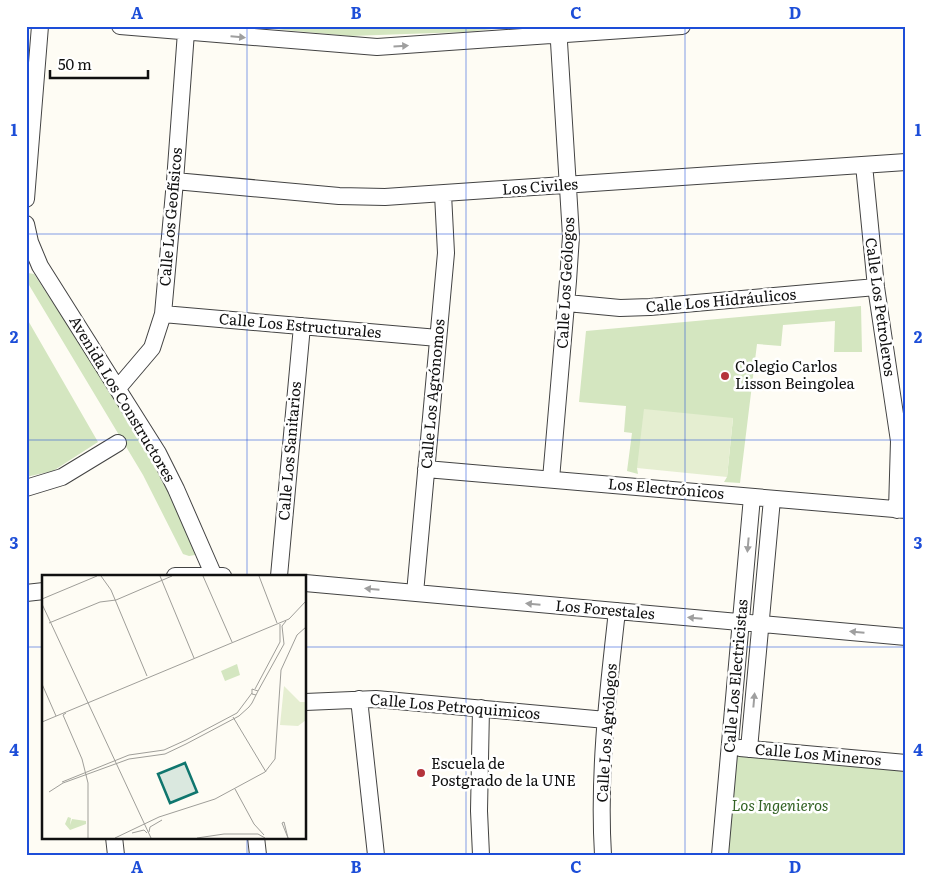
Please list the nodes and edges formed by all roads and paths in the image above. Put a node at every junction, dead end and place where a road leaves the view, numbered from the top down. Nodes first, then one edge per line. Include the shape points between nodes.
1 (40, 26) edge
2 (120, 26) edge
3 (682, 26) edge
4 (558, 31) edge
5 (186, 32) junction
6 (906, 162) edge
7 (864, 165) junction
8 (27, 171) edge
9 (175, 181) junction
10 (568, 185) junction
11 (444, 194) junction
12 (26, 199) edge
13 (26, 224) edge
14 (33, 266) edge
15 (876, 287) junction
16 (567, 303) junction
17 (163, 314) junction
18 (302, 326) junction
19 (438, 338) junction
20 (118, 388) junction
21 (118, 443) dead end
22 (426, 469) junction
23 (551, 479) junction
24 (26, 488) edge
25 (752, 497) junction
26 (772, 499) junction
27 (901, 510) edge
28 (217, 575) edge
29 (279, 575) edge
30 (306, 583) edge
31 (42, 591) edge
32 (26, 593) edge
33 (415, 593) junction
34 (617, 611) junction
35 (741, 622) junction
36 (761, 624) junction
37 (906, 636) edge
38 (360, 699) junction
39 (306, 702) edge
40 (481, 708) junction
41 (606, 720) junction
42 (730, 747) junction
43 (749, 749) junction
44 (906, 763) edge
45 (114, 838) edge
46 (256, 838) edge
47 (116, 855) edge
48 (258, 855) edge
49 (376, 855) edge
50 (481, 855) edge
51 (603, 855) edge
52 (720, 855) edge

1 - 8 street
2 - 5 street
3 - 4 street
5 -> 4 street via 377,48
4 - 10 street, Calle Los Geólogos
5 - 9 street, Calle Los Geofísicos
6 - 7 street, Los Civiles
7 - 10 street, Los Civiles
7 - 15 street, Calle Los Petroleros
8 - 12 street
9 - 11 street, Los Civiles via 340,196
9 - 17 street, Calle Los Geofísicos
10 - 11 street, Los Civiles
10 - 16 street, Calle Los Geólogos via 571,236
11 - 19 street, Calle Los Agrónomos via 446,253
13 - 14 street, Avenida Los Constructores
14 - 20 street, Avenida Los Constructores
15 - 16 street, Calle Los Hidráulicos via 650,307
15 - 27 street, Calle Los Petroleros via 899,441
16 - 23 street, Calle Los Geólogos
17 - 18 street, Calle Los Estructurales
17 - 20 street, Calle Los Geofísicos via 152,348
18 - 19 street, Calle Los Estructurales
18 - 29 street, Calle Los Sanitarios
19 - 22 street, Calle Los Agrónomos
20 - 28 street, Avenida Los Constructores via 167,471
21 - 24 street via 62,477
22 - 23 street, Los Electrónicos
22 - 33 street, Calle Los Agrónomos
23 - 25 street, Los Electrónicos
25 - 26 street, Los Electrónicos
25 -> 35 street, Calle Los Electricistas
26 - 27 street, Los Electrónicos
26 - 36 street, Calle Los Electricistas
33 -> 30 street, Los Forestales
31 - 32 street
34 -> 33 street, Los Forestales
35 -> 34 street, Los Forestales
34 - 41 street, Calle Los Agrólogos
35 - 36 street, Los Forestales
35 - 42 street, Calle Los Electricistas
37 -> 36 street, Los Forestales
43 -> 36 street, Calle Los Electricistas
38 - 39 street, Calle Los Petroquimicos
38 - 40 street, Calle Los Petroquimicos
38 - 49 street
40 - 41 street, Calle Los Petroquimicos
40 - 50 street
41 - 51 street, Calle Los Agrólogos via 602,786
42 - 43 street, Calle Los Mineros
42 - 52 street, Calle Los Electricistas
43 - 44 street, Calle Los Mineros
45 - 47 street
46 - 48 street

